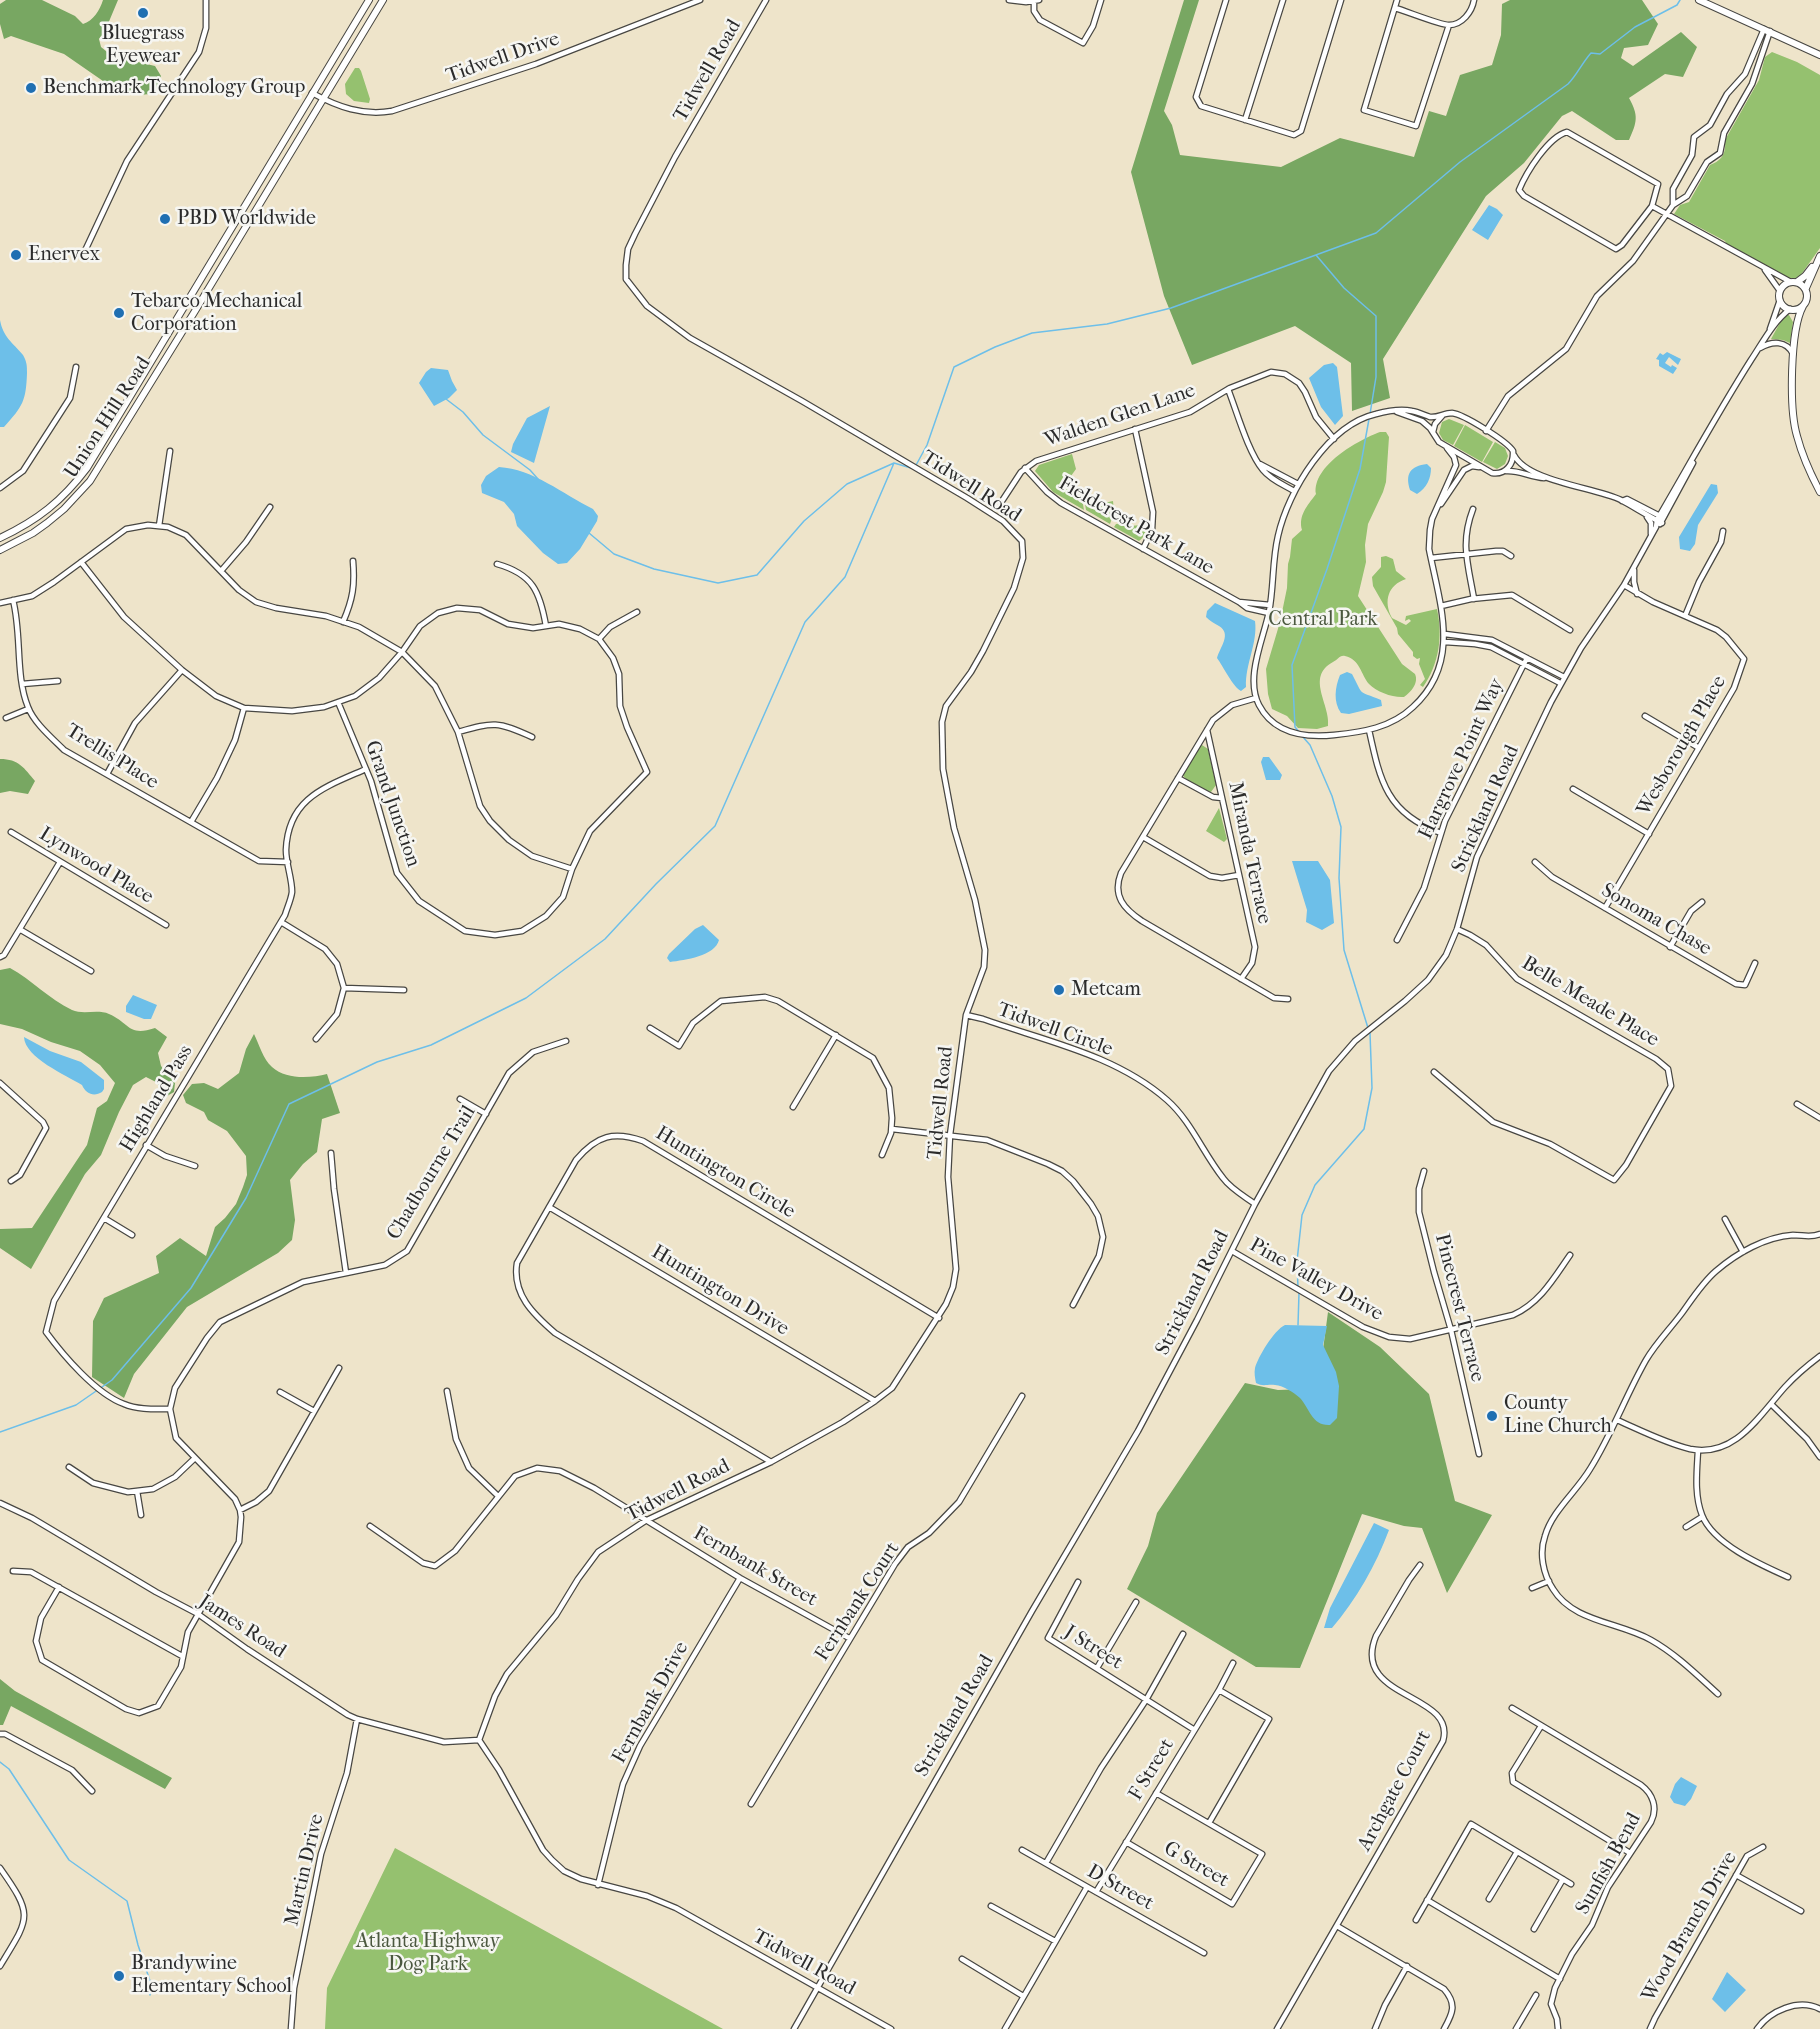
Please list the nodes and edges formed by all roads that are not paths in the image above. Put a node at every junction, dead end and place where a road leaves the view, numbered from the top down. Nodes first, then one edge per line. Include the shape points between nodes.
1 (206, 0) edge
2 (369, 0) edge
3 (383, 0) edge
4 (700, 0) edge
5 (766, 0) edge
6 (1009, 0) edge
7 (1101, 0) edge
8 (1226, 0) edge
9 (1283, 0) edge
10 (1341, 0) edge
11 (1397, 0) edge
12 (1474, 0) edge
13 (1036, 1) edge
14 (1702, 1) edge
15 (1395, 8) junction
16 (1449, 25) junction
17 (1767, 30) junction
18 (1820, 55) edge
19 (312, 93) junction
20 (324, 99) junction
21 (1245, 120) junction
22 (1652, 206) junction
23 (1672, 206) junction
24 (1667, 214) junction
25 (83, 255) dead end
26 (1819, 257) edge
27 (1760, 267) junction
28 (1789, 282) junction
29 (1797, 282) junction
30 (1806, 288) junction
31 (1780, 291) junction
32 (1780, 300) junction
33 (1803, 306) junction
34 (1792, 309) junction
35 (1797, 323) junction
36 (1768, 334) junction
37 (1758, 350) junction
38 (1793, 357) junction
39 (76, 367) dead end
40 (1228, 389) junction
41 (1397, 412) junction
42 (1425, 415) junction
43 (1443, 415) junction
44 (1423, 422) junction
45 (1135, 429) junction
46 (1486, 431) junction
47 (1434, 434) junction
48 (1335, 439) junction
49 (1447, 448) junction
50 (1698, 449) junction
51 (170, 451) dead end
52 (1513, 453) junction
53 (1480, 467) junction
54 (1025, 468) junction
55 (1266, 470) junction
56 (1505, 471) junction
57 (1546, 478) junction
58 (1298, 484) junction
59 (0, 488) edge
60 (1294, 490) junction
61 (1820, 492) edge
62 (1002, 501) dead end
63 (1622, 501) junction
64 (1668, 501) junction
65 (270, 507) dead end
66 (1648, 508) junction
67 (1473, 509) dead end
68 (1640, 511) junction
69 (1434, 514) junction
70 (1661, 519) junction
71 (159, 526) junction
72 (1722, 531) dead end
73 (0, 538) edge
74 (1649, 540) junction
75 (1143, 549) junction
76 (0, 550) edge
77 (1466, 553) junction
78 (1511, 556) dead end
79 (1431, 558) junction
80 (353, 561) dead end
81 (81, 562) junction
82 (497, 564) dead end
83 (1634, 566) junction
84 (221, 571) junction
85 (1624, 585) junction
86 (1637, 594) junction
87 (1474, 598) junction
88 (12, 600) junction
89 (1239, 602) junction
90 (0, 603) edge
91 (1270, 605) junction
92 (1441, 606) junction
93 (637, 612) dead end
94 (1269, 613) junction
95 (1685, 616) junction
96 (343, 622) junction
97 (546, 626) junction
98 (1570, 630) dead end
99 (1445, 634) junction
100 (599, 639) junction
101 (1445, 642) junction
102 (402, 652) junction
103 (1527, 658) junction
104 (1524, 664) junction
105 (182, 670) junction
106 (1564, 677) junction
107 (58, 681) dead end
108 (1560, 683) junction
109 (22, 684) junction
110 (1256, 698) junction
111 (338, 702) junction
112 (244, 708) junction
113 (28, 709) junction
114 (1645, 716) dead end
115 (6, 718) dead end
116 (1207, 730) junction
117 (1369, 730) junction
118 (458, 732) junction
119 (532, 736) dead end
120 (1699, 748) junction
121 (366, 769) junction
122 (107, 774) junction
123 (1178, 778) junction
124 (1573, 789) dead end
125 (1222, 798) junction
126 (191, 822) junction
127 (11, 832) dead end
128 (1440, 833) junction
129 (1649, 834) junction
130 (1143, 837) junction
131 (60, 862) junction
132 (288, 862) junction
133 (1535, 862) dead end
134 (572, 870) junction
135 (1239, 875) junction
136 (1702, 902) dead end
137 (1605, 908) junction
138 (281, 922) junction
139 (166, 925) dead end
140 (1457, 929) junction
141 (21, 930) junction
142 (1397, 940) dead end
143 (1670, 946) junction
144 (0, 957) edge
145 (1755, 963) dead end
146 (91, 971) dead end
147 (1241, 979) junction
148 (344, 988) junction
149 (404, 990) dead end
150 (1288, 999) dead end
151 (966, 1015) junction
152 (650, 1028) dead end
153 (836, 1035) junction
154 (316, 1039) dead end
155 (566, 1041) dead end
156 (1434, 1072) dead end
157 (0, 1083) edge
158 (460, 1099) dead end
159 (1797, 1104) dead end
160 (793, 1107) dead end
161 (486, 1114) junction
162 (1820, 1118) edge
163 (892, 1129) junction
164 (950, 1135) junction
165 (147, 1145) junction
166 (331, 1153) dead end
167 (882, 1155) dead end
168 (195, 1166) dead end
169 (1424, 1171) dead end
170 (11, 1181) dead end
171 (1255, 1204) junction
172 (549, 1207) junction
173 (104, 1218) junction
174 (1725, 1219) dead end
175 (1820, 1234) edge
176 (132, 1235) dead end
177 (1232, 1251) junction
178 (1743, 1251) junction
179 (1570, 1255) dead end
180 (346, 1273) junction
181 (1073, 1305) dead end
182 (939, 1318) junction
183 (1451, 1330) junction
184 (1820, 1356) edge
185 (339, 1368) dead end
186 (447, 1391) dead end
187 (280, 1392) dead end
188 (1022, 1396) dead end
189 (875, 1401) junction
190 (1771, 1404) junction
191 (170, 1409) junction
192 (314, 1411) junction
193 (1617, 1420) junction
194 (1698, 1450) junction
195 (1479, 1454) dead end
196 (1820, 1457) edge
197 (195, 1458) junction
198 (771, 1462) junction
199 (69, 1467) dead end
200 (137, 1491) junction
201 (498, 1496) junction
202 (0, 1503) edge
203 (240, 1510) junction
204 (141, 1515) dead end
205 (1702, 1517) junction
206 (645, 1521) junction
207 (370, 1526) dead end
208 (1686, 1527) dead end
209 (1420, 1565) dead end
210 (13, 1571) dead end
211 (1788, 1577) dead end
212 (740, 1578) junction
213 (1549, 1581) junction
214 (1078, 1582) dead end
215 (59, 1587) junction
216 (1532, 1588) dead end
217 (1136, 1602) dead end
218 (198, 1614) junction
219 (1183, 1634) dead end
220 (849, 1638) junction
221 (182, 1656) junction
222 (1233, 1663) dead end
223 (1097, 1668) junction
224 (1219, 1690) junction
225 (1718, 1694) dead end
226 (1146, 1700) junction
227 (1512, 1708) dead end
228 (357, 1719) junction
229 (1541, 1726) junction
230 (1193, 1730) junction
231 (0, 1734) edge
232 (479, 1740) junction
233 (92, 1791) dead end
234 (1156, 1793) junction
235 (751, 1804) dead end
236 (1209, 1823) junction
237 (1126, 1842) junction
238 (1763, 1847) dead end
239 (1022, 1850) dead end
240 (1517, 1852) junction
241 (1630, 1854) junction
242 (1047, 1863) junction
243 (0, 1868) edge
244 (1736, 1875) junction
245 (1563, 1879) junction
246 (1571, 1884) dead end
247 (598, 1885) junction
248 (1087, 1887) junction
249 (1096, 1892) junction
250 (1490, 1899) dead end
251 (1427, 1900) junction
252 (991, 1906) dead end
253 (1801, 1911) dead end
254 (1416, 1920) dead end
255 (1337, 1926) junction
256 (1534, 1929) dead end
257 (1055, 1941) junction
258 (1204, 1953) dead end
259 (962, 1959) dead end
260 (0, 1966) edge
261 (1407, 1966) junction
262 (1560, 1979) junction
263 (818, 1986) junction
264 (1536, 1995) dead end
265 (1023, 1996) junction
266 (1820, 2009) edge
267 (291, 2029) edge
268 (794, 2029) edge
269 (891, 2029) edge
270 (1005, 2029) edge
271 (1277, 2029) edge
272 (1375, 2029) edge
273 (1444, 2029) edge
274 (1516, 2029) edge
275 (1558, 2029) edge
276 (1650, 2029) edge
277 (1757, 2029) edge

1 - 25 street via 206,28 199,52 127,161
2 - 19 street, Union Hill Road
3 - 20 street, Union Hill Road
4 - 20 street, Tidwell Drive via 536,64 400,109 365,112
5 - 151 street, Tidwell Road via 635,234 628,249 626,279 647,306 690,338 967,498 1003,521 1022,541 1023,558 1014,588 971,672 946,706 942,722 943,769 954,828 985,950 984,967
6 - 13 street
7 - 13 street via 1083,43 1040,20 1035,11
8 - 21 street via 1196,97 1201,106
9 - 21 street
10 - 21 street via 1301,131 1294,135
11 - 15 street
12 - 16 street via 1467,15
14 - 17 street
15 - 16 street
15 - 16 street via 1364,110 1416,126
17 - 18 street
17 - 23 street via 1745,74 1727,94 1710,125 1694,137 1692,158 1673,190
17 - 23 street via 1749,90 1724,133 1720,153 1707,162 1687,196
19 - 20 street, Tidwell Drive
19 - 73 street, Union Hill Road via 87,468 45,512
20 - 76 street, Union Hill Road via 90,481 47,523
22 - 22 street via 1658,184 1567,132 1556,136 1539,156 1519,190 1616,249
22 - 24 street
23 - 24 street
24 - 27 street
24 - 46 street via 1633,261 1597,296 1566,349 1508,396
26 - 29 street
26 - 30 street
27 - 28 street
27 - 31 street
28 - 29 street
28 - 31 street
29 - 30 street
30 - 33 street
31 - 32 street
32 - 34 street
32 - 36 street
33 - 34 street
33 - 35 street
34 - 35 street
34 - 36 street
35 - 38 street
36 - 37 street
37 - 38 street via 1772,342 1780,343 1789,348
37 - 50 street
38 - 61 street via 1796,434
39 - 59 street via 70,398 23,471
40 - 45 street, Walden Glen Lane via 1195,410
40 - 48 street, Walden Glen Lane via 1266,373 1289,376 1302,386 1316,417
40 - 55 street via 1258,463
41 - 42 street
41 - 44 street
41 - 48 street via 1366,417
42 - 43 street
42 - 44 street
43 - 46 street via 1456,414
43 - 47 street via 1435,424
44 - 47 street
45 - 54 street, Walden Glen Lane via 1039,459
45 - 75 street via 1153,512 1152,530
46 - 52 street via 1506,442
47 - 49 street
48 - 58 street
49 - 53 street
49 - 69 street via 1456,465
50 - 64 street
50 - 70 street
51 - 71 street
52 - 56 street
52 - 57 street via 1520,463
53 - 56 street via 1497,474
53 - 69 street via 1462,471
54 - 62 street, Walden Glen Lane
54 - 75 street, Fieldcrest Park Lane via 1057,500
55 - 58 street
55 - 60 street
56 - 57 street
57 - 63 street
58 - 60 street
60 - 91 street via 1277,537
63 - 66 street via 1627,499
63 - 68 street
64 - 66 street
64 - 70 street
65 - 84 street
66 - 70 street
67 - 77 street via 1465,535
68 - 70 street
68 - 74 street via 1652,523
69 - 79 street
70 - 74 street, Strickland Road
71 - 81 street via 126,529
71 - 84 street via 186,535
72 - 95 street via 1721,542
74 - 83 street, Strickland Road
75 - 89 street, Fieldcrest Park Lane
77 - 78 street via 1500,550
77 - 79 street
77 - 87 street
79 - 92 street
80 - 96 street via 355,586
81 - 88 street via 32,596
81 - 105 street via 124,617
82 - 97 street via 530,582 541,600
83 - 85 street, Strickland Road
83 - 86 street
84 - 96 street via 256,602
85 - 86 street, Wesborough Place
85 - 106 street, Strickland Road
86 - 95 street, Wesborough Place
87 - 92 street
87 - 98 street via 1512,595
88 - 90 street
88 - 109 street, Trellis Place via 18,620
89 - 91 street, Fieldcrest Park Lane
89 - 94 street, Fieldcrest Park Lane via 1246,608
91 - 94 street
92 - 99 street
93 - 100 street via 610,627
94 - 110 street via 1254,673
95 - 120 street, Wesborough Place via 1722,633 1744,659 1734,687
96 - 102 street
97 - 100 street via 559,624 580,629
97 - 102 street via 508,624 480,610 457,608 438,613 420,626
99 - 101 street
99 - 103 street via 1489,639
100 - 134 street, Grand Junction via 619,674 620,706 647,772 590,831
101 - 104 street via 1491,648
101 - 117 street via 1438,673 1419,702 1394,720
102 - 111 street via 379,678 355,696
102 - 118 street via 435,686
103 - 104 street, Hargrove Point Way
103 - 106 street
104 - 108 street
104 - 128 street, Hargrove Point Way
105 - 112 street via 216,696
105 - 122 street via 135,723
106 - 108 street, Strickland Road
107 - 109 street
108 - 140 street, Strickland Road via 1478,857
109 - 113 street, Trellis Place
110 - 116 street via 1233,705 1213,720
110 - 117 street via 1268,718 1292,733 1330,735
111 - 112 street via 292,711
111 - 121 street, Grand Junction
112 - 126 street via 235,740
113 - 115 street
113 - 122 street, Trellis Place via 64,750
114 - 120 street
116 - 123 street
116 - 125 street, Miranda Terrace
117 - 128 street via 1377,768 1394,802 1411,819
118 - 119 street via 486,724 505,725
118 - 134 street via 480,806 490,820 532,856
120 - 129 street, Wesborough Place
121 - 132 street, Highland Pass via 306,800 291,823
121 - 134 street, Grand Junction via 397,873 419,901 465,931 495,935 522,931 546,916 563,897
122 - 126 street, Trellis Place
123 - 125 street
123 - 130 street
124 - 129 street
125 - 135 street, Miranda Terrace
126 - 132 street, Trellis Place via 259,861
127 - 131 street, Lynwood Place
128 - 142 street, Hargrove Point Way via 1418,902
129 - 137 street, Wesborough Place
130 - 135 street via 1210,876
130 - 147 street via 1120,876 1121,904 1142,921
131 - 139 street, Lynwood Place
131 - 141 street
132 - 138 street, Highland Pass via 292,894
133 - 137 street, Sonoma Chase
135 - 147 street, Miranda Terrace via 1255,950 1251,966
136 - 143 street via 1691,911
137 - 143 street, Sonoma Chase
138 - 148 street via 325,949 337,964
138 - 165 street, Highland Pass
140 - 156 street, Belle Meade Place via 1486,945 1517,979 1661,1062 1670,1073 1671,1086 1614,1180 1550,1144 1492,1122
140 - 171 street, Strickland Road via 1446,956 1428,980 1336,1061
141 - 144 street
141 - 146 street
143 - 145 street, Sonoma Chase via 1736,984 1745,985
147 - 150 street via 1274,998
148 - 149 street
148 - 154 street via 337,1014
151 - 164 street, Tidwell Road
151 - 171 street, Tidwell Circle via 1083,1052 1131,1075 1168,1100 1223,1179
152 - 153 street via 679,1046 693,1023 721,1001 765,997
153 - 160 street
153 - 163 street via 873,1058 889,1088
155 - 161 street, Chadbourne Trail via 533,1052 509,1073
157 - 170 street via 46,1128 20,1175
158 - 161 street
159 - 162 street
161 - 180 street, Chadbourne Trail via 407,1251 385,1265
163 - 164 street
163 - 167 street
164 - 181 street via 987,1140 1048,1164 1062,1171 1091,1204 1102,1226 1102,1246
164 - 182 street, Tidwell Road via 948,1177 956,1269 953,1287
165 - 168 street
165 - 173 street, Highland Pass
166 - 180 street
169 - 183 street, Pinecrest Terrace via 1419,1212
171 - 177 street, Strickland Road
172 - 182 street, Huntington Circle via 582,1153 603,1138 626,1135 643,1141
172 - 189 street, Huntington Drive
172 - 198 street, Huntington Circle via 516,1272 521,1296 535,1317 555,1333
173 - 176 street
173 - 191 street, Highland Pass via 54,1301 46,1332 64,1356 108,1396 124,1405
174 - 178 street
175 - 178 street via 1774,1239
177 - 183 street, Pine Valley Drive via 1389,1337 1410,1339
177 - 263 street, Strickland Road via 1141,1425
178 - 193 street via 1714,1272 1648,1357
179 - 183 street, Pine Valley Drive via 1526,1309
180 - 191 street, Chadbourne Trail via 303,1282 220,1322 175,1388
182 - 189 street, Tidwell Road via 892,1388
183 - 195 street, Pinecrest Terrace
184 - 190 street via 1787,1384
185 - 192 street
186 - 201 street via 456,1439 468,1468
187 - 192 street
188 - 220 street, Fernbank Court via 959,1502 929,1533 908,1547
189 - 198 street, Tidwell Road
190 - 194 street via 1734,1441 1719,1448
190 - 196 street
191 - 197 street via 176,1438
192 - 203 street via 269,1491
193 - 194 street
193 - 213 street via 1581,1483 1546,1532 1542,1557
194 - 205 street via 1697,1496
197 - 200 street via 175,1477 153,1489
197 - 203 street via 235,1499
198 - 206 street, Tidwell Road
199 - 200 street via 93,1483
200 - 204 street
201 - 206 street, Fernbank Street via 515,1476 537,1468 560,1471
201 - 207 street, Fernbank Street via 455,1551 435,1566 423,1563
202 - 218 street, James Road
203 - 218 street via 239,1542
205 - 208 street
205 - 211 street via 1744,1555
206 - 212 street, Fernbank Street
206 - 232 street, Tidwell Road via 598,1552 556,1616 507,1674
209 - 255 street, Archgate Court via 1376,1636 1373,1659 1386,1683 1439,1717 1444,1737
210 - 215 street via 31,1572
212 - 220 street, Fernbank Street
212 - 247 street, Fernbank Drive via 640,1746 623,1784
213 - 216 street
213 - 225 street via 1557,1596 1577,1612 1654,1642
214 - 223 street, J Street via 1047,1638
215 - 221 street
215 - 221 street via 42,1618 36,1641 42,1660 117,1703 140,1713 158,1706 181,1667
217 - 223 street
218 - 221 street
218 - 228 street, James Road
219 - 226 street
220 - 235 street, Fernbank Court
222 - 224 street, F Street
223 - 226 street, J Street
224 - 230 street, F Street
224 - 236 street via 1269,1719
226 - 230 street, J Street
226 - 242 street via 1101,1768
227 - 229 street, Sunfish Bend
228 - 232 street, James Road via 444,1742
228 - 267 street, Martin Drive via 347,1773 321,1854 294,1988
229 - 241 street, Sunfish Bend via 1649,1792 1654,1815
229 - 241 street via 1513,1770 1513,1782
230 - 234 street, F Street
231 - 233 street via 72,1770
232 - 247 street, Tidwell Road via 543,1850 564,1871
234 - 236 street
234 - 237 street, F Street
236 - 237 street, G Street via 1262,1854 1232,1904
237 - 249 street, F Street
238 - 244 street, Wood Branch Drive via 1747,1856
239 - 242 street, D Street
240 - 245 street
240 - 250 street
240 - 251 street via 1471,1824
241 - 262 street, Sunfish Bend via 1608,1887 1592,1925
242 - 248 street, D Street
243 - 260 street via 25,1912 21,1932
244 - 253 street
244 - 276 street, Wood Branch Drive
245 - 246 street
245 - 256 street
247 - 263 street, Tidwell Road via 647,1896 676,1908
248 - 249 street, D Street
248 - 257 street
249 - 258 street, D Street
251 - 254 street
251 - 262 street
252 - 257 street
255 - 261 street
255 - 271 street, Archgate Court
257 - 265 street
259 - 265 street
261 - 272 street
261 - 273 street via 1451,1997 1454,2005
262 - 275 street, Sunfish Bend via 1551,2004
263 - 268 street, Strickland Road
263 - 269 street, Tidwell Road
264 - 274 street
265 - 270 street
266 - 277 street via 1784,2009 1769,2016

